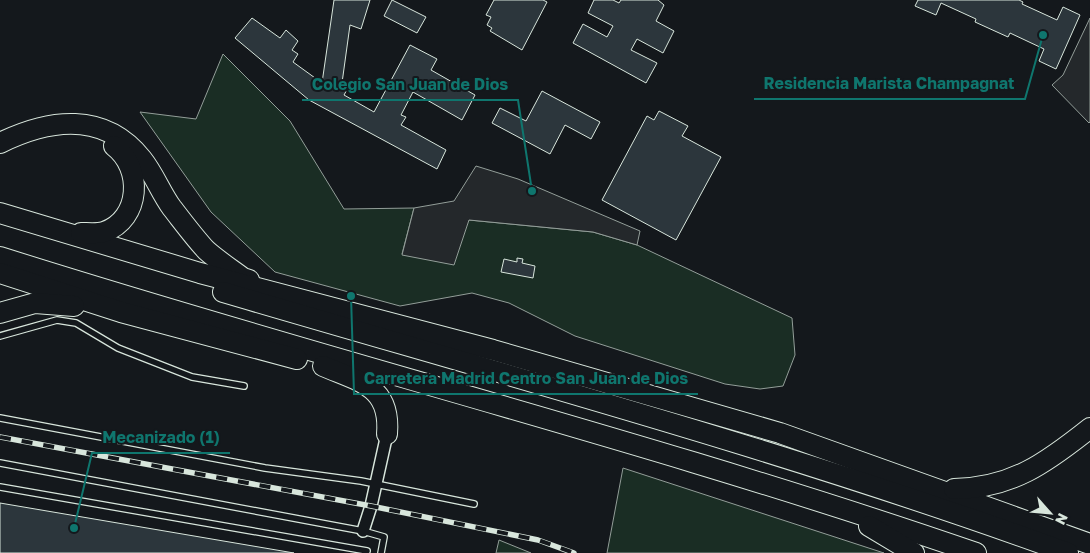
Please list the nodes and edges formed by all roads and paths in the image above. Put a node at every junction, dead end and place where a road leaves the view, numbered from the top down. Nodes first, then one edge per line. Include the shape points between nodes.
1 (0, 125) edge
2 (23, 131) junction
3 (0, 143) edge
4 (0, 157) edge
5 (0, 213) edge
6 (0, 227) edge
7 (70, 234) junction
8 (0, 257) edge
9 (0, 273) edge
10 (293, 296) junction
11 (121, 312) junction
12 (0, 313) edge
13 (0, 336) edge
14 (323, 366) junction
15 (415, 381) junction
16 (244, 386) dead end
17 (703, 412) junction
18 (0, 418) edge
19 (1090, 428) edge
20 (387, 434) joint
21 (0, 462) edge
22 (914, 479) junction
23 (376, 484) junction
24 (0, 486) edge
25 (474, 504) dead end
26 (834, 508) junction
27 (970, 517) junction
28 (363, 531) junction
29 (1090, 544) edge
30 (366, 553) edge
31 (381, 553) edge
32 (914, 553) edge
33 (976, 553) edge
34 (1068, 553) edge

1 - 2 highway
2 - 3 highway
2 - 10 highway via 80,123 119,136 142,159 171,206 207,251 243,278
4 - 7 highway via 42,139 69,135 92,137 116,147 128,161 133,176 131,207 121,220 104,232
5 - 7 highway
6 - 27 highway via 696,431
7 - 10 highway via 200,273
8 - 15 highway
9 - 11 highway
10 - 17 highway
11 - 12 highway via 35,303
11 - 14 highway
13 - 16 lane via 57,320 76,323 118,348 192,377
14 - 15 highway via 379,378
14 - 20 highway via 381,396 386,406
15 - 26 highway via 669,454
17 - 22 highway via 780,433
17 - 27 highway
18 - 23 lane via 265,468
19 - 22 highway via 1052,458 1025,474 986,487 951,489
20 - 23 street
21 - 28 lane
22 - 29 highway
23 - 25 lane
23 - 28 street
24 - 30 lane via 367,550
26 - 32 highway
26 - 33 highway
27 - 34 highway
28 - 31 lane via 384,536

